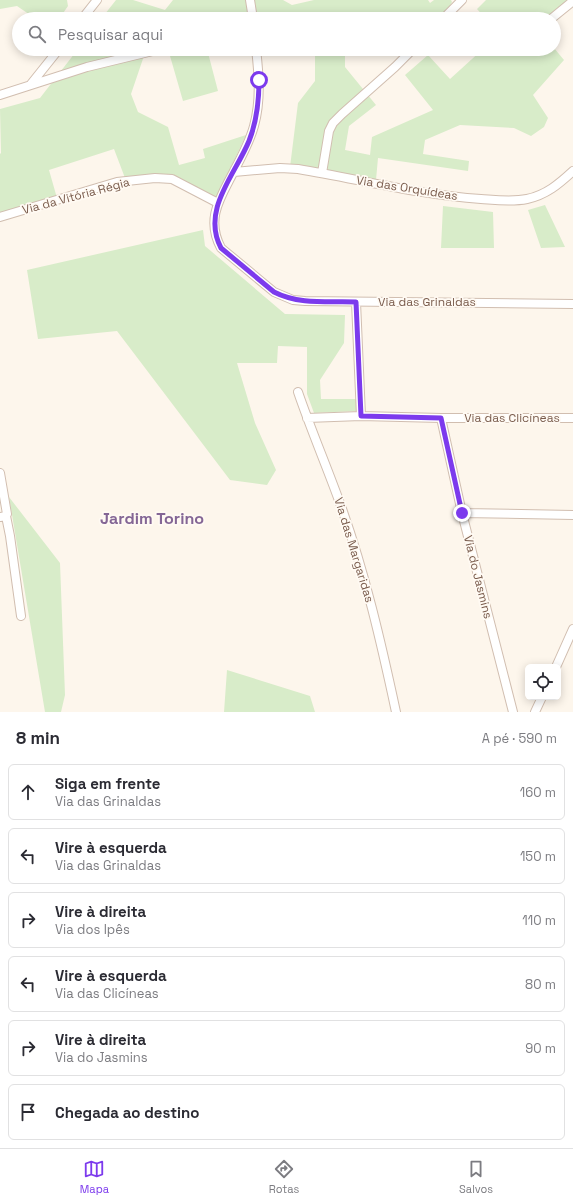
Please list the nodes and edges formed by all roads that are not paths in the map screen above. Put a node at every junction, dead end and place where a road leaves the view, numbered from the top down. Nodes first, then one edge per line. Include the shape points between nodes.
1 (97, 0) edge
2 (250, 0) edge
3 (462, 0) edge
4 (573, 1) edge
5 (88, 12) edge
6 (252, 12) edge
7 (450, 12) edge
8 (560, 12) edge
9 (54, 56) edge
10 (132, 56) edge
11 (257, 56) edge
12 (406, 56) edge
13 (32, 84) junction
14 (0, 95) edge
15 (573, 171) edge
16 (234, 172) junction
17 (322, 173) junction
18 (218, 203) junction
19 (0, 217) edge
20 (356, 302) junction
21 (573, 304) edge
22 (298, 392) dead end
23 (361, 416) junction
24 (307, 418) junction
25 (441, 418) junction
26 (573, 418) edge
27 (0, 473) edge
28 (462, 513) junction
29 (573, 515) edge
30 (3, 517) edge
31 (21, 616) dead end
32 (573, 629) edge
33 (557, 664) edge
34 (541, 700) edge
35 (396, 712) edge
36 (513, 712) edge
37 (535, 712) edge

1 - 5 street
2 - 6 street
3 - 7 street
4 - 8 street
9 - 13 street
10 - 13 street
11 - 16 street, Via das Grinaldas via 258,110 249,141
12 - 17 street via 333,123 329,131
13 - 14 street
15 - 17 street, Via das Orquídeas via 556,186 543,193 526,199 507,200 421,193
16 - 17 street, Via das Orquídeas via 280,168
16 - 18 street, Via das Grinaldas
18 - 19 street, Via da Vitória Régia via 172,179 155,178 117,182
18 - 20 street, Via das Grinaldas via 214,231 221,248 274,292 294,300
20 - 21 street, Via das Grinaldas
20 - 23 street
22 - 24 street, Via das Margaridas
23 - 24 street, Via das Clicíneas
23 - 25 street, Via das Clicíneas
24 - 35 street, Via das Margaridas via 341,505 360,563 378,628
25 - 26 street, Via das Clicíneas
25 - 28 street, Via do Jasmins
27 - 30 street
28 - 29 street
28 - 36 street, Via do Jasmins
30 - 31 street via 10,536
32 - 33 street
34 - 37 street

